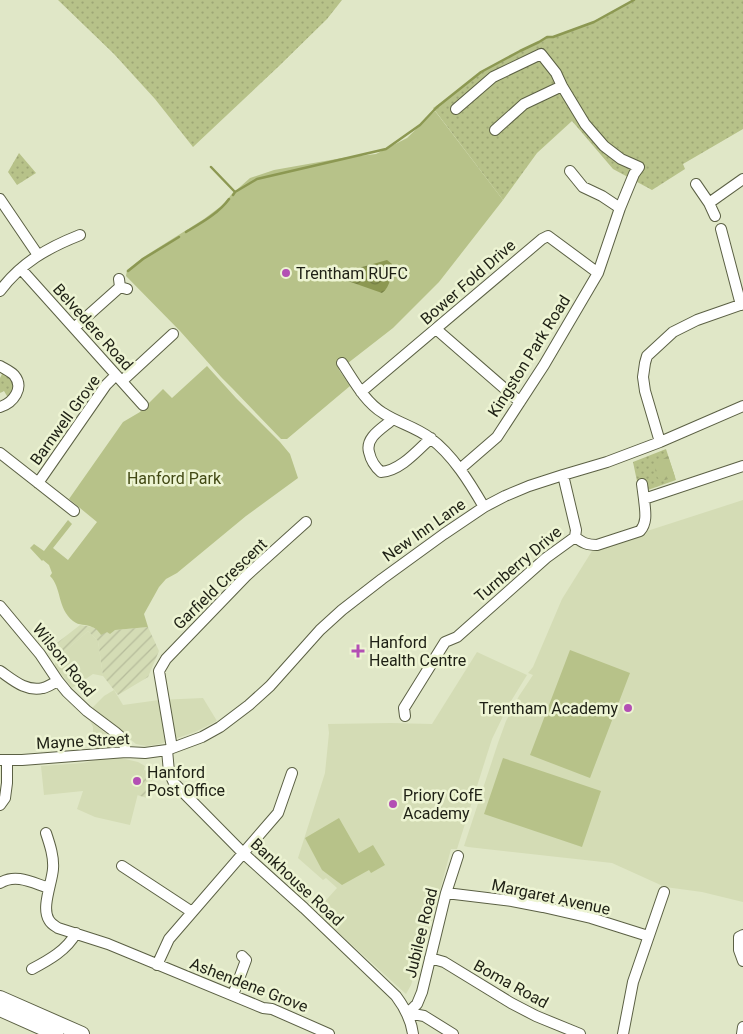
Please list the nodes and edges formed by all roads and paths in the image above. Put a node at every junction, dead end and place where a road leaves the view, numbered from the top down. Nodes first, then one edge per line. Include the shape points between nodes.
1 (562, 86) junction
2 (456, 109) dead end
3 (494, 130) dead end
4 (570, 171) dead end
5 (743, 179) edge
6 (696, 184) dead end
7 (0, 199) edge
8 (709, 203) junction
9 (620, 208) junction
10 (715, 216) dead end
11 (721, 229) dead end
12 (80, 235) dead end
13 (38, 255) junction
14 (21, 268) junction
15 (598, 273) junction
16 (122, 285) dead end
17 (0, 291) edge
18 (742, 305) edge
19 (74, 328) junction
20 (436, 329) junction
21 (173, 334) dead end
22 (342, 363) dead end
23 (0, 366) edge
24 (119, 378) junction
25 (361, 392) junction
26 (520, 402) junction
27 (143, 405) dead end
28 (743, 406) edge
29 (0, 407) edge
30 (393, 419) junction
31 (430, 438) junction
32 (660, 442) junction
33 (0, 453) edge
34 (743, 466) edge
35 (460, 470) junction
36 (563, 474) junction
37 (38, 483) junction
38 (642, 484) dead end
39 (644, 499) junction
40 (484, 507) junction
41 (74, 511) dead end
42 (306, 522) dead end
43 (575, 537) junction
44 (0, 607) edge
45 (0, 671) edge
46 (160, 671) joint
47 (58, 681) junction
48 (401, 711) dead end
49 (169, 749) junction
50 (126, 752) junction
51 (4, 760) edge
52 (288, 774) dead end
53 (0, 805) edge
54 (46, 834) dead end
55 (243, 853) junction
56 (458, 856) dead end
57 (122, 866) dead end
58 (0, 883) edge
59 (49, 888) junction
60 (664, 892) dead end
61 (446, 893) junction
62 (192, 912) junction
63 (76, 933) junction
64 (738, 935) edge
65 (648, 936) junction
66 (247, 958) dead end
67 (430, 958) junction
68 (743, 961) edge
69 (36, 964) dead end
70 (157, 965) junction
71 (233, 995) junction
72 (0, 998) edge
73 (0, 1009) edge
74 (408, 1013) junction
75 (743, 1027) edge
76 (57, 1031) edge
77 (82, 1034) edge
78 (329, 1034) edge
79 (413, 1034) edge
80 (453, 1034) edge
81 (580, 1034) edge
82 (623, 1034) edge
83 (742, 1034) edge

1 - 2 street via 541,54 493,76
1 - 3 street via 524,104
1 - 9 street, Kingston Park Road via 585,124 604,146 639,167
4 - 9 street via 583,187
5 - 8 street
6 - 8 street
7 - 13 street
8 - 10 street
9 - 15 street, Kingston Park Road
11 - 18 street
12 - 13 street
13 - 14 street
14 - 17 street
14 - 19 street, Belvedere Road
15 - 20 street, Bower Fold Drive via 548,236
15 - 26 street, Kingston Park Road
16 - 19 street
18 - 32 street via 673,332 647,356 643,377 645,392
19 - 24 street, Belvedere Road
20 - 25 street, Bower Fold Drive
20 - 26 street
21 - 24 street, Barnwell Grove
22 - 25 street
23 - 29 street via 16,377 18,391 7,405
24 - 27 street, Belvedere Road
24 - 37 street, Barnwell Grove via 106,385
25 - 30 street
26 - 35 street, Kingston Park Road via 497,437
28 - 32 street, New Inn Lane
30 - 31 street
30 - 31 street via 370,439 368,447 370,460 381,472 398,468
31 - 35 street
32 - 36 street, New Inn Lane
33 - 37 street
34 - 39 street
35 - 40 street
36 - 40 street, New Inn Lane
36 - 43 street, Turnberry Drive
37 - 41 street
38 - 39 street
39 - 43 street via 645,520 640,530 597,545 584,544
40 - 49 street, New Inn Lane via 342,610 240,713 202,737
42 - 46 street, Garfield Crescent via 246,576 166,659
43 - 48 street, Turnberry Drive via 463,626 457,637 445,642
44 - 47 street, Wilson Road
45 - 47 street via 22,686 32,688 43,688
46 - 49 street, Bankhouse Road
47 - 50 street, Wilson Road via 87,712 120,736
49 - 50 street, Mayne Street
49 - 55 street, Bankhouse Road via 169,772 174,783
50 - 51 street, Mayne Street
51 - 53 street via 7,783 5,798
52 - 55 street via 278,813
54 - 59 street via 52,851 53,869
55 - 62 street
55 - 74 street, Bankhouse Road via 396,996
56 - 61 street, Jubilee Road
57 - 62 street
58 - 59 street via 19,878
59 - 63 street, Ashendene Grove via 48,919 58,928
60 - 65 street
61 - 65 street, Margaret Avenue via 551,909
61 - 67 street, Jubilee Road
62 - 70 street via 169,939
63 - 69 street via 59,953
63 - 70 street, Ashendene Grove
64 - 68 street
65 - 82 street via 633,982
66 - 71 street
67 - 74 street, Jubilee Road via 422,992
67 - 81 street, Boma Road via 444,962 536,1016
70 - 71 street, Ashendene Grove
71 - 78 street, Ashendene Grove via 263,1008 272,1008
72 - 76 highway
73 - 76 highway
74 - 79 street, Bankhouse Road
74 - 80 street via 424,1016
75 - 83 street
76 - 77 highway

